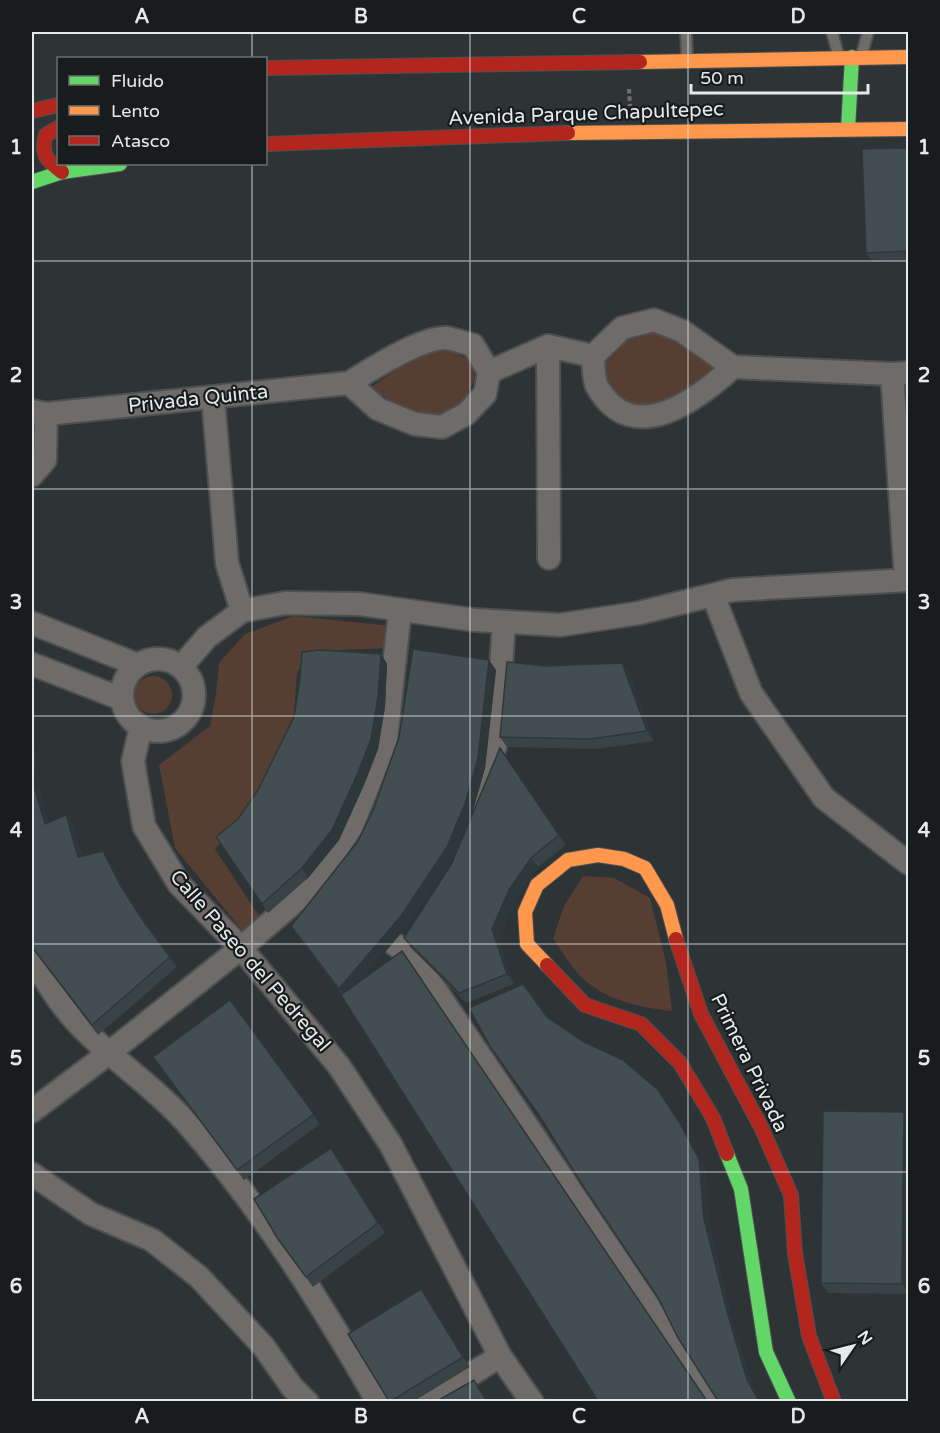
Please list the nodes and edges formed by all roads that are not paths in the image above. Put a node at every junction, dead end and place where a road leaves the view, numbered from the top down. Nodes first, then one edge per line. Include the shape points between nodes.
1 (686, 32) edge
2 (832, 32) edge
3 (868, 32) edge
4 (850, 57) junction
5 (909, 57) edge
6 (687, 60) junction
7 (267, 68) edge
8 (57, 105) edge
9 (32, 111) edge
10 (57, 129) edge
11 (848, 129) junction
12 (909, 129) edge
13 (267, 144) edge
14 (113, 165) edge
15 (62, 172) junction
16 (32, 182) edge
17 (548, 346) junction
18 (593, 356) junction
19 (733, 367) junction
20 (489, 372) junction
21 (900, 374) edge
22 (349, 383) junction
23 (213, 398) junction
24 (39, 412) edge
25 (32, 476) edge
26 (549, 558) dead end
27 (907, 580) edge
28 (713, 595) junction
29 (400, 610) junction
30 (242, 611) junction
31 (504, 622) junction
32 (32, 623) edge
33 (64, 636) junction
34 (138, 665) junction
35 (38, 667) edge
36 (181, 667) junction
37 (122, 699) junction
38 (141, 727) junction
39 (469, 838) edge
40 (909, 863) edge
41 (313, 886) junction
42 (413, 928) edge
43 (241, 948) junction
44 (400, 948) junction
45 (32, 958) edge
46 (109, 1053) junction
47 (32, 1111) edge
48 (32, 1174) edge
49 (500, 1356) junction
50 (297, 1397) edge
51 (378, 1401) edge
52 (427, 1401) edge
53 (532, 1401) edge
54 (713, 1401) edge
55 (789, 1401) edge
56 (834, 1401) edge

1 - 6 lane
2 - 4 lane
3 - 4 lane
4 - 5 main road
4 - 6 main road
4 - 11 main road
6 - 7 main road
8 - 9 main road
10 - 15 main road via 46,135 42,152
11 - 12 main road, Avenida Parque Chapultepec
11 - 13 main road, Avenida Parque Chapultepec via 631,131
14 - 15 main road
15 - 16 main road
17 - 18 street
17 - 20 street
17 - 26 street
18 - 19 street via 622,328 654,320 682,331
18 - 19 street via 596,387 618,411 645,418 676,408 707,391
19 - 21 street
20 - 22 street, Privada Quinta via 473,345 445,338 418,345
20 - 22 street via 485,394 466,414 442,427 415,424 378,409
21 - 27 street
22 - 23 street, Privada Quinta
23 - 24 street, Privada Quinta
23 - 30 street via 227,563
24 - 25 street, Privada Quinta via 45,460
27 - 28 street
28 - 31 street via 639,613 560,625
28 - 40 street via 751,693 824,798
29 - 30 street via 360,604 285,603
29 - 31 street
29 - 41 street via 386,741 352,826
30 - 36 street via 207,637
31 - 39 street via 496,743
32 - 33 street
33 - 34 street
33 - 35 street
34 - 36 street via 159,659
34 - 37 street via 126,680
35 - 37 street
36 - 38 street via 194,693 192,708 184,721 171,729
37 - 38 street via 125,710
38 - 43 street, Calle Paseo del Pedregal via 132,761 144,826 179,884
41 - 43 street
41 - 44 street
42 - 44 street
43 - 46 street
43 - 49 street, Calle Paseo del Pedregal via 339,1066 391,1145
44 - 54 street via 414,958 460,1024
45 - 46 street via 64,1008
46 - 47 street
46 - 51 street via 183,1118 252,1203
48 - 50 street via 91,1214 152,1240 199,1277 264,1347
49 - 52 street
49 - 53 street, Calle Paseo del Pedregal
55 - 56 main road, Primera Privada via 766,1352 741,1189 713,1118 680,1063 641,1024 585,1005 527,944 525,912 537,885 568,860 598,855 624,859 645,868 667,905 701,1014 762,1129 791,1195 808,1336

